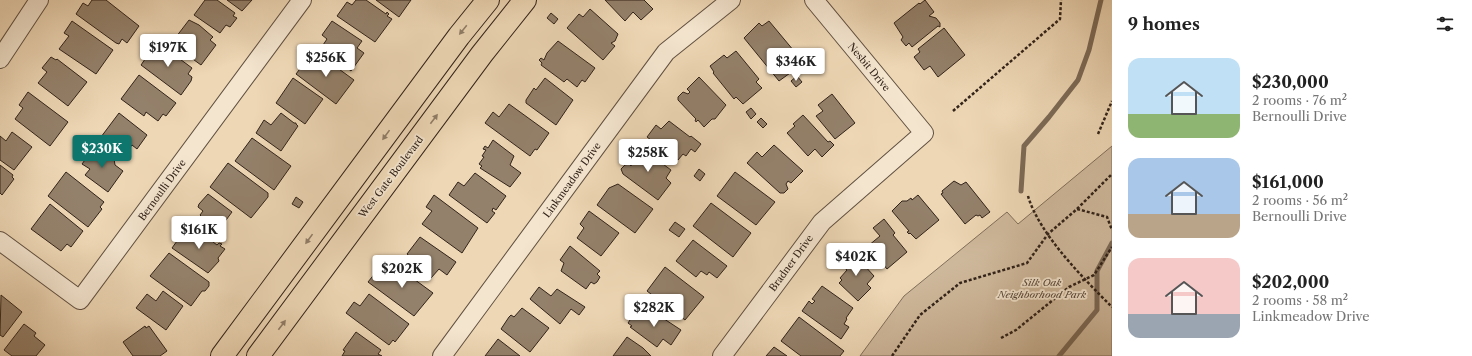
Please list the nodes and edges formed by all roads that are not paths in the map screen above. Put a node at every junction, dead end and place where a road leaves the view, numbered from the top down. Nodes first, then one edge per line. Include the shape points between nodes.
1 (39, 0) edge
2 (302, 0) edge
3 (488, 0) edge
4 (525, 0) edge
5 (731, 0) edge
6 (814, 0) edge
7 (0, 59) edge
8 (924, 133) joint
9 (0, 241) edge
10 (222, 356) edge
11 (258, 356) edge
12 (442, 356) edge
13 (722, 356) edge

1 - 7 street
2 - 9 street, Bernoulli Drive via 80,300
3 -> 10 main road
11 -> 4 main road, West Gate Boulevard
5 - 12 street, Linkmeadow Drive via 666,52
6 - 8 street, Nesbit Drive
8 - 13 street, Bradner Drive via 822,222

